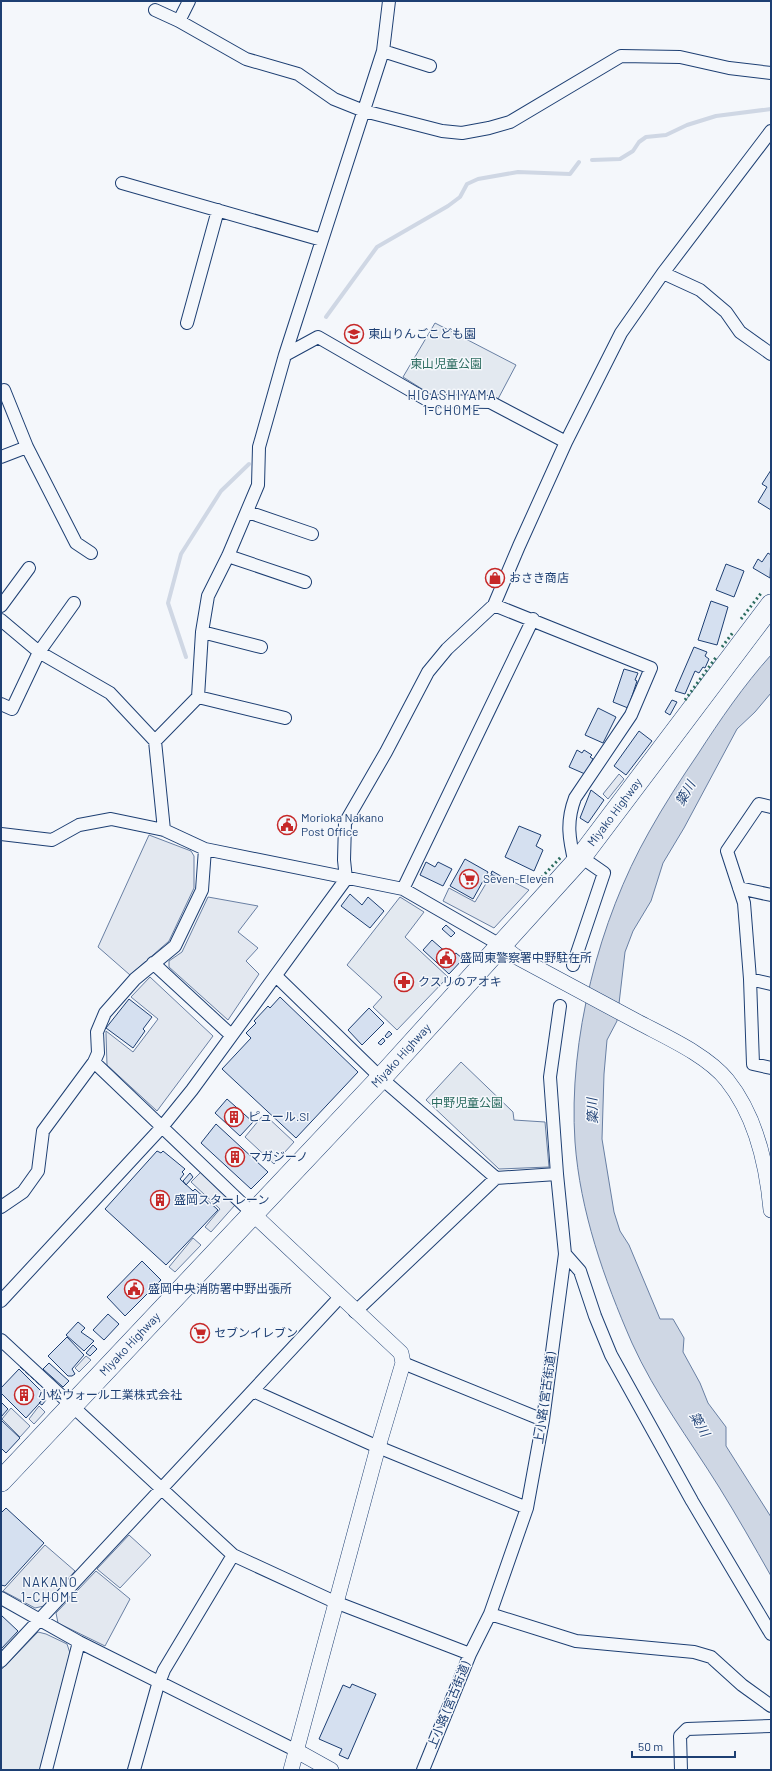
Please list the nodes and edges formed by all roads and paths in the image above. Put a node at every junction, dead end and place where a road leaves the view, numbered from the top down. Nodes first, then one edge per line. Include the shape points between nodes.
1 (189, 1) edge
2 (389, 1) edge
3 (155, 10) dead end
4 (179, 21) junction
5 (383, 51) junction
6 (430, 66) dead end
7 (771, 73) edge
8 (364, 111) junction
9 (771, 131) edge
10 (122, 183) dead end
11 (218, 210) junction
12 (322, 240) junction
13 (663, 273) junction
14 (186, 323) dead end
15 (285, 354) junction
16 (771, 354) edge
17 (4, 390) dead end
18 (566, 442) junction
19 (27, 447) junction
20 (1, 457) edge
21 (248, 512) junction
22 (312, 534) dead end
23 (91, 552) dead end
24 (228, 556) junction
25 (29, 568) dead end
26 (305, 582) dead end
27 (74, 603) dead end
28 (494, 605) junction
29 (771, 605) edge
30 (1, 606) edge
31 (533, 619) junction
32 (1, 620) edge
33 (202, 632) junction
34 (261, 647) dead end
35 (39, 652) junction
36 (198, 697) junction
37 (1, 704) edge
38 (285, 718) dead end
39 (155, 741) junction
40 (771, 807) edge
41 (164, 830) junction
42 (1, 834) edge
43 (205, 849) junction
44 (578, 861) junction
45 (346, 879) junction
46 (739, 888) junction
47 (403, 889) junction
48 (771, 895) edge
49 (502, 946) junction
50 (153, 963) junction
51 (573, 965) dead end
52 (276, 976) junction
53 (750, 979) junction
54 (771, 984) edge
55 (560, 1006) dead end
56 (231, 1035) junction
57 (94, 1062) junction
58 (771, 1068) edge
59 (381, 1078) junction
60 (162, 1127) junction
61 (557, 1174) junction
62 (496, 1178) junction
63 (1, 1207) edge
64 (771, 1210) edge
65 (253, 1214) junction
66 (566, 1254) junction
67 (340, 1297) junction
68 (1, 1301) edge
69 (355, 1312) junction
70 (1, 1340) edge
71 (403, 1363) junction
72 (253, 1392) junction
73 (71, 1405) junction
74 (543, 1420) junction
75 (378, 1447) junction
76 (1, 1481) edge
77 (162, 1489) junction
78 (527, 1508) junction
79 (232, 1555) junction
80 (1, 1598) edge
81 (335, 1602) junction
82 (490, 1614) junction
83 (39, 1619) junction
84 (771, 1634) edge
85 (79, 1642) junction
86 (470, 1654) junction
87 (1, 1661) edge
88 (160, 1682) junction
89 (771, 1706) edge
90 (771, 1726) edge
91 (296, 1750) junction
92 (46, 1770) edge
93 (134, 1770) edge
94 (290, 1770) edge
95 (331, 1770) edge
96 (423, 1770) edge
97 (682, 1770) edge

1 - 4 street
2 - 5 street
3 - 4 street
4 - 8 street via 246,59 298,74 334,99
5 - 6 street
5 - 8 street
7 - 8 street via 729,68 680,57 621,56 510,122 462,133 442,131
8 - 12 street
9 - 13 street
10 - 11 street
11 - 12 street
11 - 14 street
12 - 15 street
13 - 16 street via 700,290 726,312 740,332
13 - 18 street via 621,333
15 - 18 street via 318,336 429,401 490,402
15 - 21 street via 259,447 258,485
17 - 19 street
18 - 28 street
19 - 20 street
19 - 23 street via 76,543
21 - 22 street
21 - 24 street
24 - 26 street
24 - 33 street via 208,596
25 - 30 street
27 - 35 street
28 - 31 street
28 - 45 street via 447,649 428,672 345,822
29 - 44 highway, Miyako Highway
31 - 44 street via 651,668 631,715 575,798 570,811 568,836
31 - 47 street
32 - 35 street
33 - 34 street
33 - 36 street
35 - 37 street via 12,709
35 - 39 street via 110,693
36 - 38 street
36 - 39 street
39 - 41 street
40 - 46 street via 759,804 727,851
41 - 42 street via 111,819 79,825 52,840
41 - 43 street
43 - 45 street
43 - 50 street via 202,890 175,946
44 - 49 highway, Miyako Highway
44 - 51 street via 604,873
45 - 47 street
45 - 52 street
46 - 48 street
46 - 53 street via 744,903
47 - 49 street
49 - 59 highway, Miyako Highway
49 - 64 street via 515,956 703,1058 727,1079 746,1110 759,1143 768,1180
50 - 56 street
50 - 57 street via 134,979 105,1013 97,1032 98,1053
52 - 56 street
52 - 59 street
53 - 54 street
53 - 58 street via 753,1064
55 - 61 street, 上小路 (宮古街道) via 550,1077
56 - 60 street
57 - 60 street
57 - 63 street via 43,1131 38,1172 23,1192
59 - 62 street
59 - 65 highway, Miyako Highway
60 - 65 street
60 - 68 street
61 - 62 street
61 - 66 street, 上小路 (宮古街道)
62 - 69 street
65 - 67 street
65 - 73 highway, Miyako Highway
66 - 74 street, 上小路 (宮古街道)
66 - 84 street via 580,1271 611,1355 692,1502
67 - 69 street
67 - 72 street
69 - 71 street via 401,1353
70 - 73 street
71 - 74 street
71 - 75 street
72 - 75 street
72 - 77 street
73 - 76 highway, Miyako Highway
73 - 77 street
74 - 78 street, 上小路 (宮古街道)
75 - 78 street
75 - 81 street
77 - 79 street
77 - 83 street
78 - 82 street, 上小路 (宮古街道)
79 - 81 street
79 - 88 street via 164,1670
80 - 83 street
81 - 86 street
81 - 91 street
82 - 86 street, 上小路 (宮古街道)
82 - 89 street via 576,1641 694,1652 711,1657 742,1685
83 - 85 street
83 - 87 street
85 - 88 street
85 - 92 street
86 - 96 street, 上小路 (宮古街道)
88 - 91 street
88 - 93 street
90 - 97 street via 687,1729 680,1736
91 - 94 street
91 - 95 street

